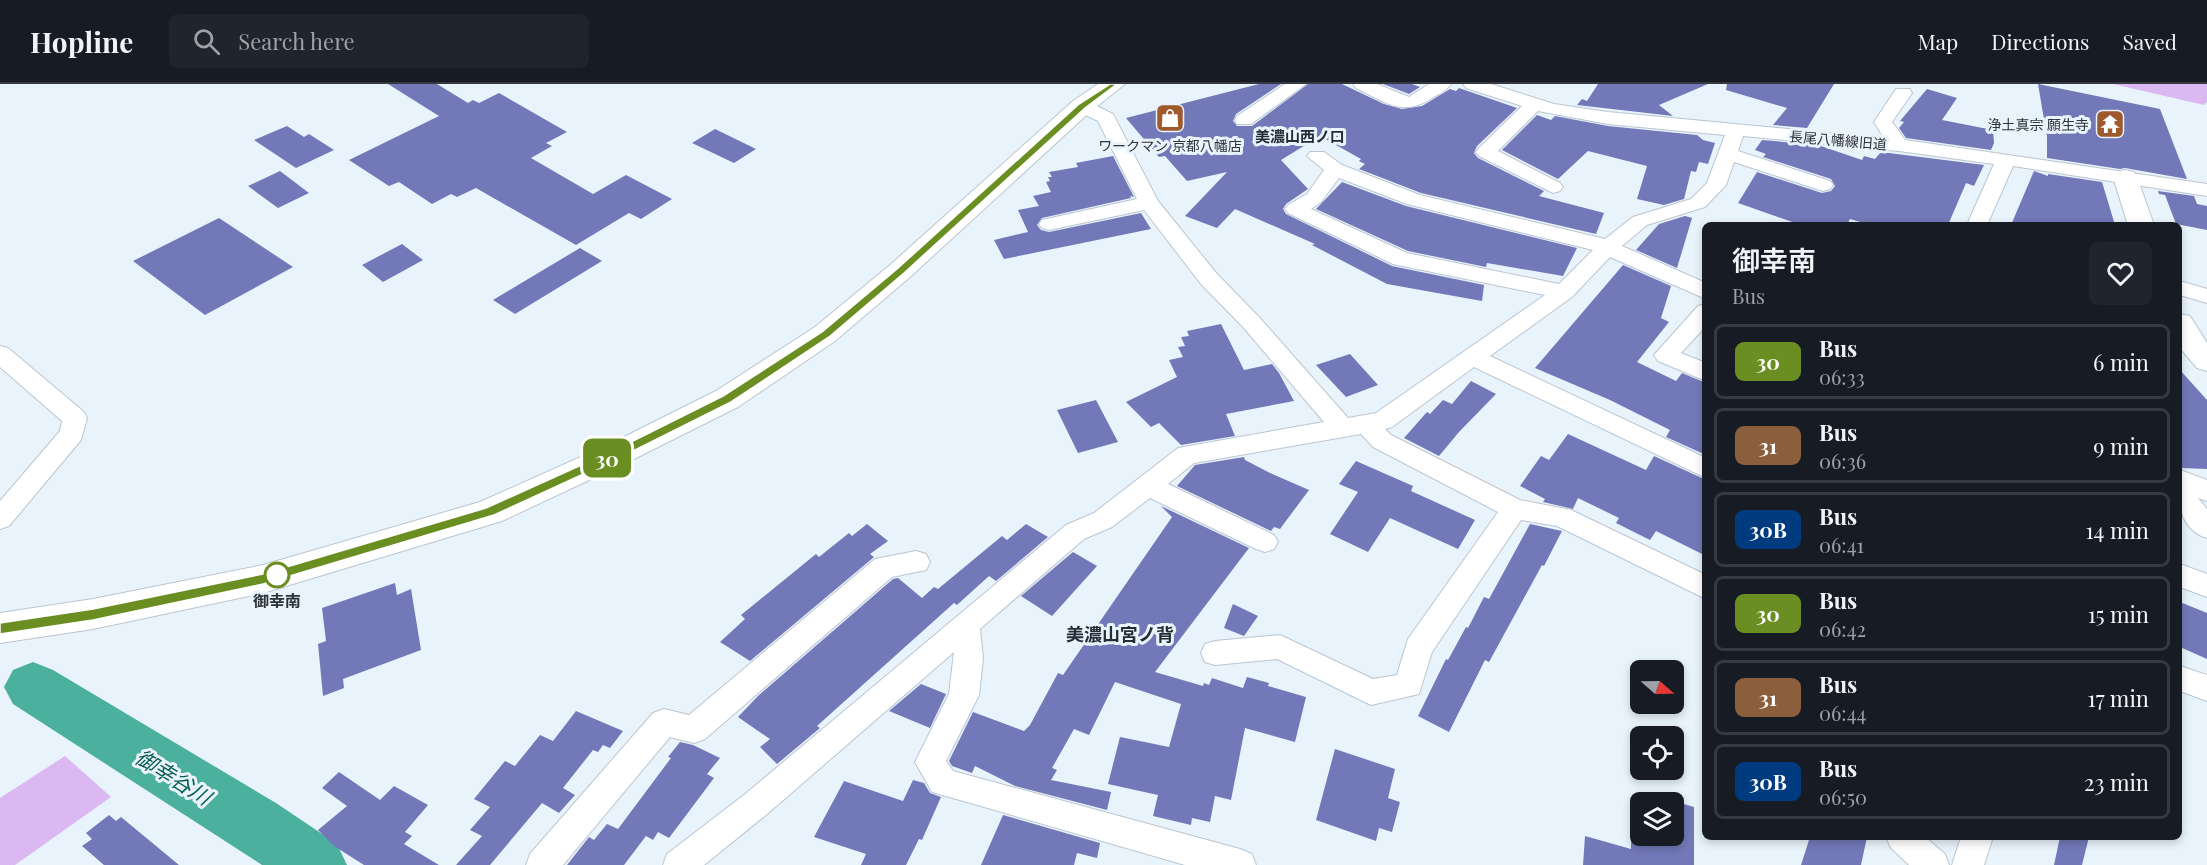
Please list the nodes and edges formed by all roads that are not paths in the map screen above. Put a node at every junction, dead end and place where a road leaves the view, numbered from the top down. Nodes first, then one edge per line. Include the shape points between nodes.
1 (1113, 84) edge
2 (1297, 84) edge
3 (1362, 84) edge
4 (1442, 84) edge
5 (1472, 84) edge
6 (1903, 93) dead end
7 (1534, 104) junction
8 (1082, 106) junction
9 (1244, 120) dead end
10 (1736, 130) junction
11 (1899, 145) junction
12 (1729, 154) junction
13 (1317, 156) dead end
14 (2006, 159) junction
15 (1335, 169) junction
16 (2125, 177) junction
17 (1823, 185) dead end
18 (1554, 187) dead end
19 (2207, 190) edge
20 (1149, 203) junction
21 (1978, 222) edge
22 (2140, 222) edge
23 (1048, 224) dead end
24 (1607, 248) junction
25 (2182, 289) edge
26 (1702, 290) edge
27 (1564, 292) junction
28 (2207, 296) edge
29 (1702, 315) edge
30 (2182, 327) edge
31 (0, 354) edge
32 (1473, 357) junction
33 (2207, 362) edge
34 (1702, 371) edge
35 (1354, 425) junction
36 (1702, 467) edge
37 (2182, 481) edge
38 (1149, 486) junction
39 (12, 490) edge
40 (2207, 490) edge
41 (2182, 497) edge
42 (1515, 509) junction
43 (0, 519) edge
44 (2207, 528) edge
45 (1265, 542) dead end
46 (916, 562) dead end
47 (2182, 576) edge
48 (1702, 586) edge
49 (2207, 586) edge
50 (966, 627) junction
51 (0, 628) edge
52 (1215, 653) dead end
53 (2182, 679) edge
54 (2207, 688) edge
55 (1905, 840) edge
56 (1976, 840) edge
57 (542, 865) edge
58 (679, 865) edge
59 (1240, 865) edge
60 (1933, 865) edge
61 (1968, 865) edge

1 - 8 main road
2 - 9 street
3 - 4 street via 1412,103
5 - 7 street, 長尾八幡線旧道
6 - 11 street via 1883,122
7 - 10 street, 長尾八幡線旧道 via 1608,118
7 - 18 street via 1486,152
8 - 20 street via 1106,118
8 - 51 main road via 825,334 727,399 623,451 490,512 263,579 93,614
10 - 11 street, 長尾八幡線旧道
10 - 12 street
11 - 14 street, 長尾八幡線旧道
12 - 17 street
12 - 24 street via 1716,185 1698,203 1640,221
13 - 15 street
14 - 16 street, 長尾八幡線旧道
14 - 21 street
15 - 24 street via 1414,200 1583,238
15 - 27 street via 1314,198 1295,209 1401,260
16 - 19 street, 長尾八幡線旧道
16 - 22 street
20 - 23 street
20 - 35 street via 1209,279
24 - 26 street
24 - 27 street
25 - 28 street
27 - 32 street
29 - 34 street via 1666,355
30 - 33 street
31 - 39 street via 75,418 72,434
32 - 35 street via 1383,421
32 - 36 street
35 - 38 street via 1187,455
35 - 42 street
37 - 40 street
38 - 45 street
38 - 50 street via 1103,520 1075,532 999,594
39 - 43 street
41 - 44 street
42 - 48 street via 1562,517
42 - 52 street via 1418,648 1409,685 1371,692 1280,647
46 - 57 street via 885,567 694,730 664,722
47 - 49 street
50 - 58 street
50 - 59 street via 969,658 964,695 930,762 943,782
53 - 54 street
55 - 60 street
56 - 61 street

